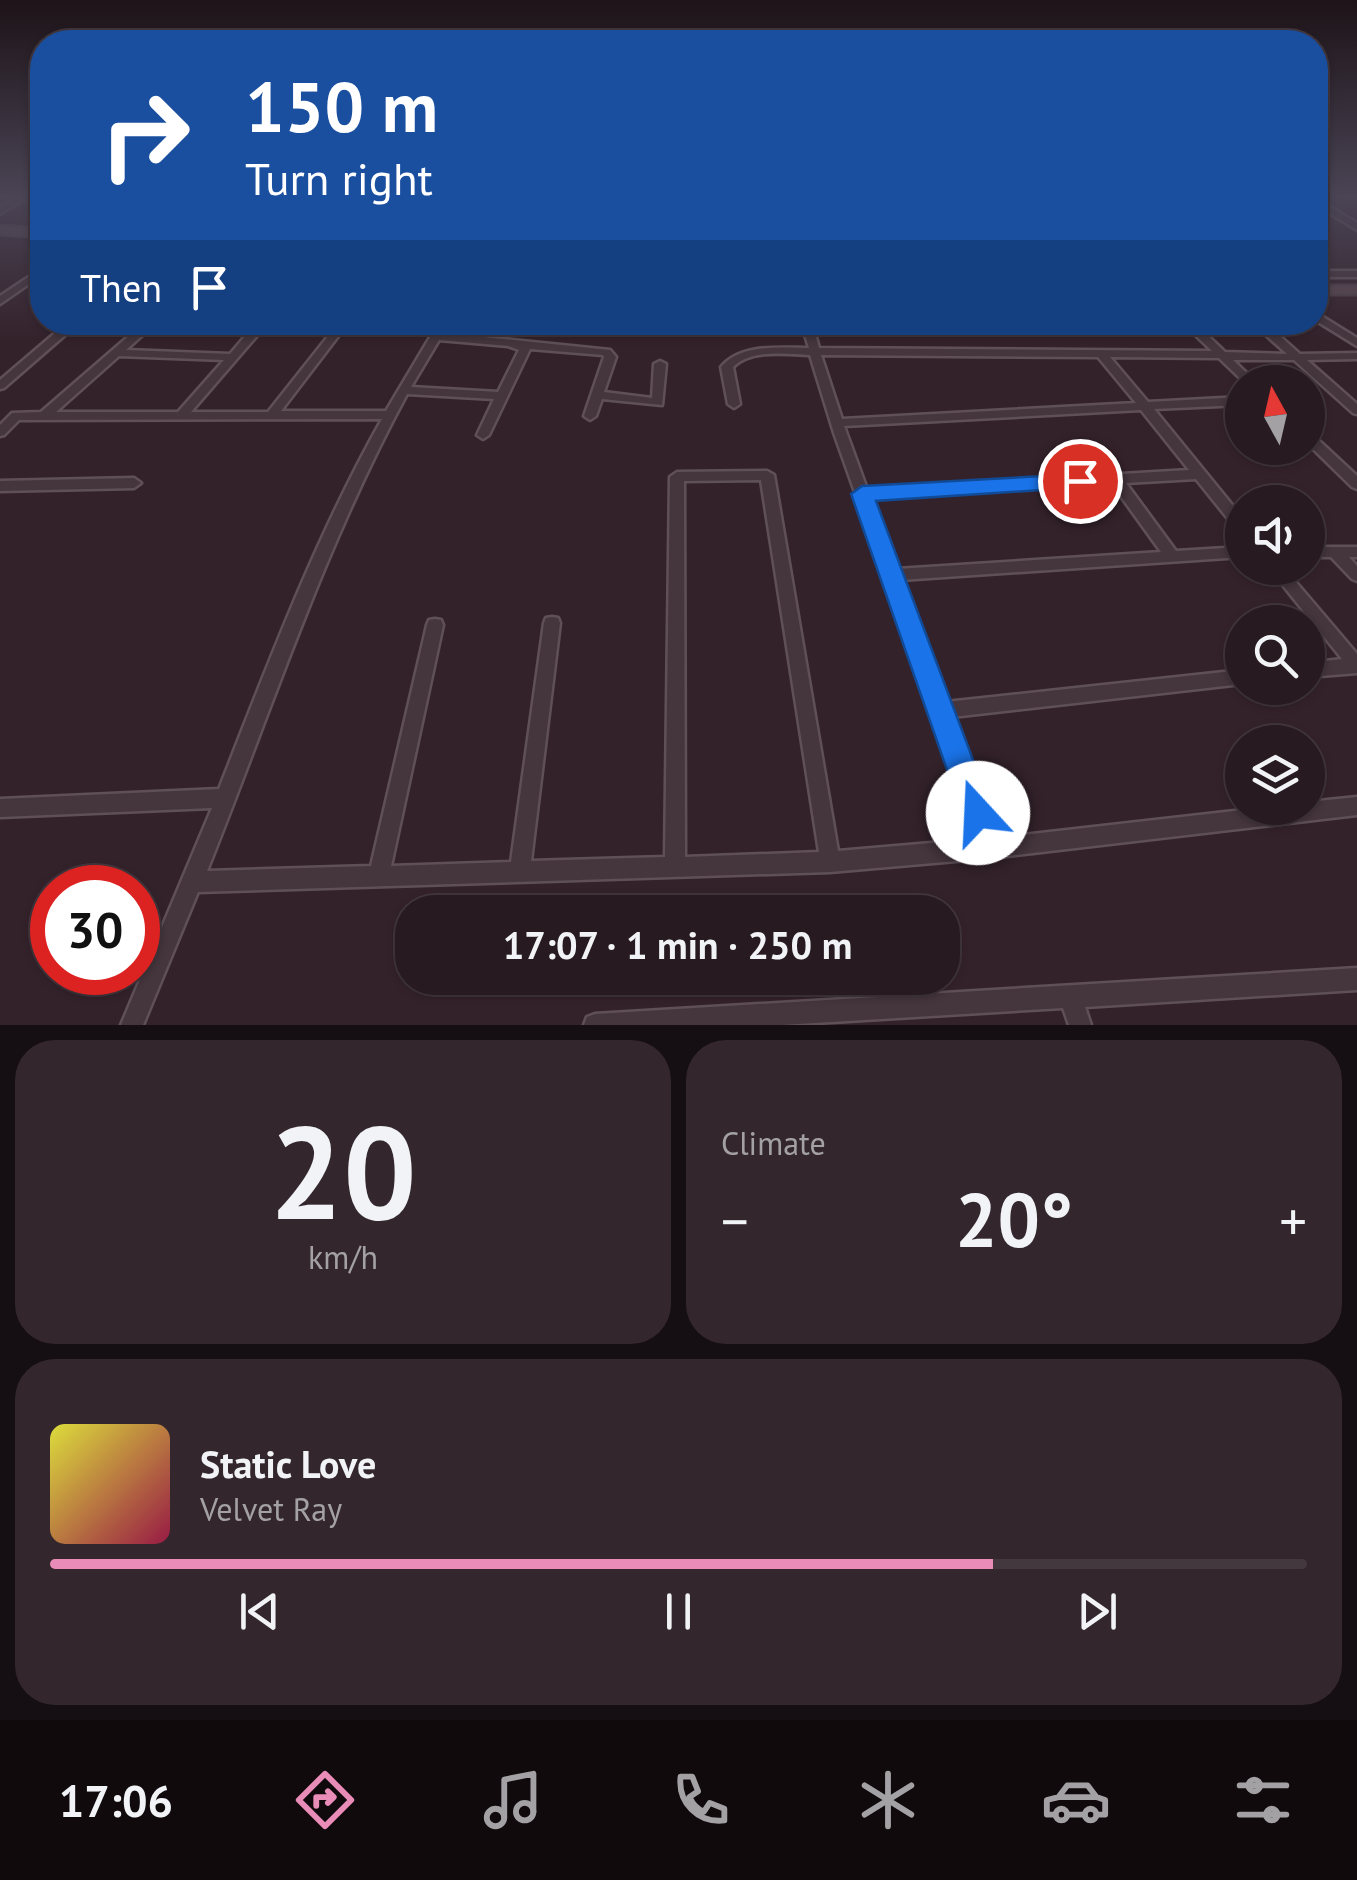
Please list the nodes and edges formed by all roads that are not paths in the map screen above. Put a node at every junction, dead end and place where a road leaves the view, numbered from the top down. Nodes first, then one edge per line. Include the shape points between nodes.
1 (1328, 274) edge
2 (1357, 274) edge
3 (30, 280) edge
4 (1328, 290) edge
5 (1357, 290) edge
6 (0, 302) edge
7 (1328, 323) edge
8 (59, 335) edge
9 (138, 335) edge
10 (252, 335) edge
11 (334, 335) edge
12 (437, 335) edge
13 (467, 335) edge
14 (809, 335) edge
15 (1166, 335) edge
16 (1201, 335) edge
17 (1272, 335) edge
18 (1353, 339) edge
19 (520, 345) junction
20 (119, 352) junction
21 (814, 353) junction
22 (1102, 354) junction
23 (1183, 355) junction
24 (1222, 355) junction
25 (1357, 356) edge
26 (233, 357) junction
27 (1296, 357) junction
28 (660, 364) dead end
29 (1232, 365) edge
30 (0, 386) edge
31 (404, 390) junction
32 (597, 395) junction
33 (502, 396) junction
34 (1225, 402) edge
35 (734, 404) dead end
36 (1144, 406) junction
37 (1357, 410) edge
38 (183, 414) junction
39 (272, 414) junction
40 (390, 415) junction
41 (590, 416) dead end
42 (42, 417) junction
43 (836, 423) junction
44 (0, 432) edge
45 (484, 435) dead end
46 (1325, 453) edge
47 (1200, 474) junction
48 (1116, 479) junction
49 (134, 483) dead end
50 (1357, 484) edge
51 (0, 486) edge
52 (862, 494) junction
53 (1225, 505) edge
54 (1357, 552) edge
55 (1225, 553) edge
56 (1325, 553) edge
57 (1336, 553) junction
58 (1173, 556) junction
59 (1357, 575) edge
60 (891, 576) junction
61 (1290, 585) edge
62 (552, 623) dead end
63 (435, 626) dead end
64 (1356, 665) edge
65 (1325, 668) edge
66 (1225, 679) edge
67 (941, 710) junction
68 (225, 798) junction
69 (1357, 806) edge
70 (0, 808) edge
71 (991, 848) junction
72 (830, 862) junction
73 (675, 868) junction
74 (520, 872) junction
75 (379, 877) junction
76 (191, 882) junction
77 (1357, 979) edge
78 (1071, 996) junction
79 (812, 1019) edge
80 (132, 1025) edge
81 (595, 1025) edge
82 (1080, 1025) edge

1 - 2 street
3 - 6 street
4 - 5 main road
7 - 18 street
8 - 30 street
9 - 20 street
10 - 26 street
11 - 39 street
12 - 31 street
13 - 19 street
14 - 21 street
15 - 23 street
16 - 24 street
17 - 27 street
19 - 32 street via 606,352
19 - 33 street via 526,354
20 - 26 street
20 - 42 street
21 - 22 street
21 - 35 street via 766,351 734,359 727,378
21 - 43 street
22 - 23 street
22 - 36 street
23 - 24 street
24 - 27 street
24 - 29 street
25 - 27 street
26 - 38 street
27 - 37 street
28 - 32 street via 658,402
31 - 33 street
31 - 40 street
32 - 41 street
33 - 45 street
34 - 36 street
36 - 43 street
36 - 47 street
38 - 39 street
38 - 42 street
39 - 40 street
40 - 68 street via 295,613
42 - 44 street via 16,416
43 - 52 street
46 - 50 street
47 - 48 street
47 - 53 street
48 - 52 street
48 - 58 street
49 - 51 street
52 - 60 street
54 - 57 street
55 - 58 street
56 - 57 street
57 - 59 street
58 - 60 street
60 - 67 street
61 - 64 street
62 - 74 street
63 - 75 street
64 - 65 street
66 - 67 street
67 - 71 street
68 - 70 street
68 - 76 street
69 - 71 street
71 - 72 street
72 - 73 street
72 - 73 street via 767,475 677,476
73 - 74 street
74 - 75 street
75 - 76 street
76 - 80 street
77 - 78 street
78 - 79 street
78 - 82 street
79 - 81 street

